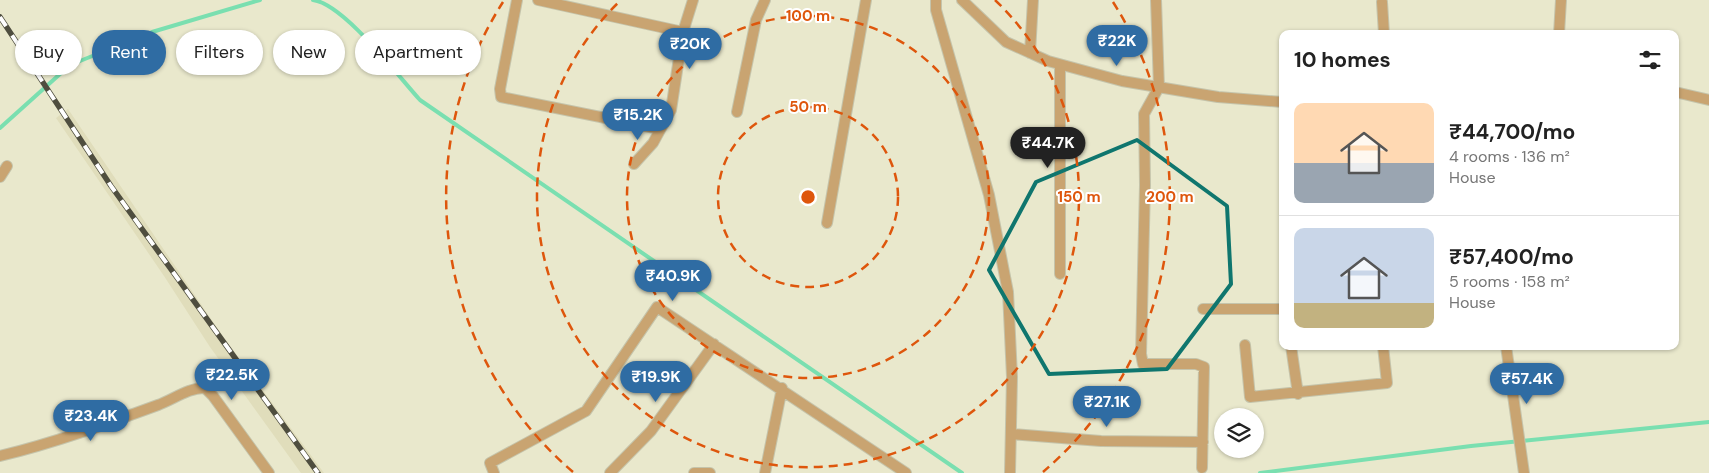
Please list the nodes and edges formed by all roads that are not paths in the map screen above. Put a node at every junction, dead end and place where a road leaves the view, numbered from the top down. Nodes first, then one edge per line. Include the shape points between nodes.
1 (517, 0) edge
2 (538, 0) edge
3 (692, 0) edge
4 (765, 0) edge
5 (866, 0) edge
6 (936, 0) edge
7 (962, 0) edge
8 (1033, 0) edge
9 (1156, 0) edge
10 (1561, 0) edge
11 (1382, 2) dead end
12 (1384, 30) edge
13 (1559, 30) edge
14 (683, 32) junction
15 (1030, 53) junction
16 (1060, 65) junction
17 (1159, 87) junction
18 (1679, 93) edge
19 (1709, 100) edge
20 (1279, 102) edge
21 (737, 112) dead end
22 (660, 129) junction
23 (634, 164) dead end
24 (7, 166) dead end
25 (0, 177) edge
26 (827, 223) dead end
27 (1060, 274) dead end
28 (1203, 309) dead end
29 (1279, 309) edge
30 (714, 344) junction
31 (1245, 345) dead end
32 (1292, 350) edge
33 (1383, 350) edge
34 (1507, 350) edge
35 (782, 388) junction
36 (1298, 394) junction
37 (1011, 434) junction
38 (1203, 442) junction
39 (0, 456) edge
40 (1202, 468) dead end
41 (269, 473) edge
42 (494, 473) edge
43 (610, 473) edge
44 (694, 473) edge
45 (710, 473) edge
46 (764, 473) edge
47 (906, 473) edge
48 (1010, 473) edge
49 (1524, 473) edge

1 - 22 street via 501,97
2 - 14 street
3 - 14 street
4 - 21 street via 756,20
5 - 26 street
6 - 37 street via 936,10 990,195 1008,292
7 - 15 street via 1006,42
8 - 15 street
9 - 17 street
10 - 13 street
11 - 12 street
14 - 22 street via 670,110
15 - 16 street
16 - 17 street
16 - 27 street
17 - 20 street via 1218,97
17 - 38 street via 1144,114 1146,185 1141,354 1143,364 1196,364 1204,367
18 - 19 street
22 - 23 street via 653,143
24 - 25 street
28 - 29 street
30 - 35 street
30 - 42 street via 657,307 586,411 490,463
30 - 43 street via 651,431
31 - 36 street via 1250,397
32 - 36 street
33 - 36 street via 1387,383
34 - 49 street
35 - 46 street
35 - 47 street
37 - 38 street
37 - 48 street
38 - 40 street
39 - 41 street via 49,444 205,388
44 - 45 street

